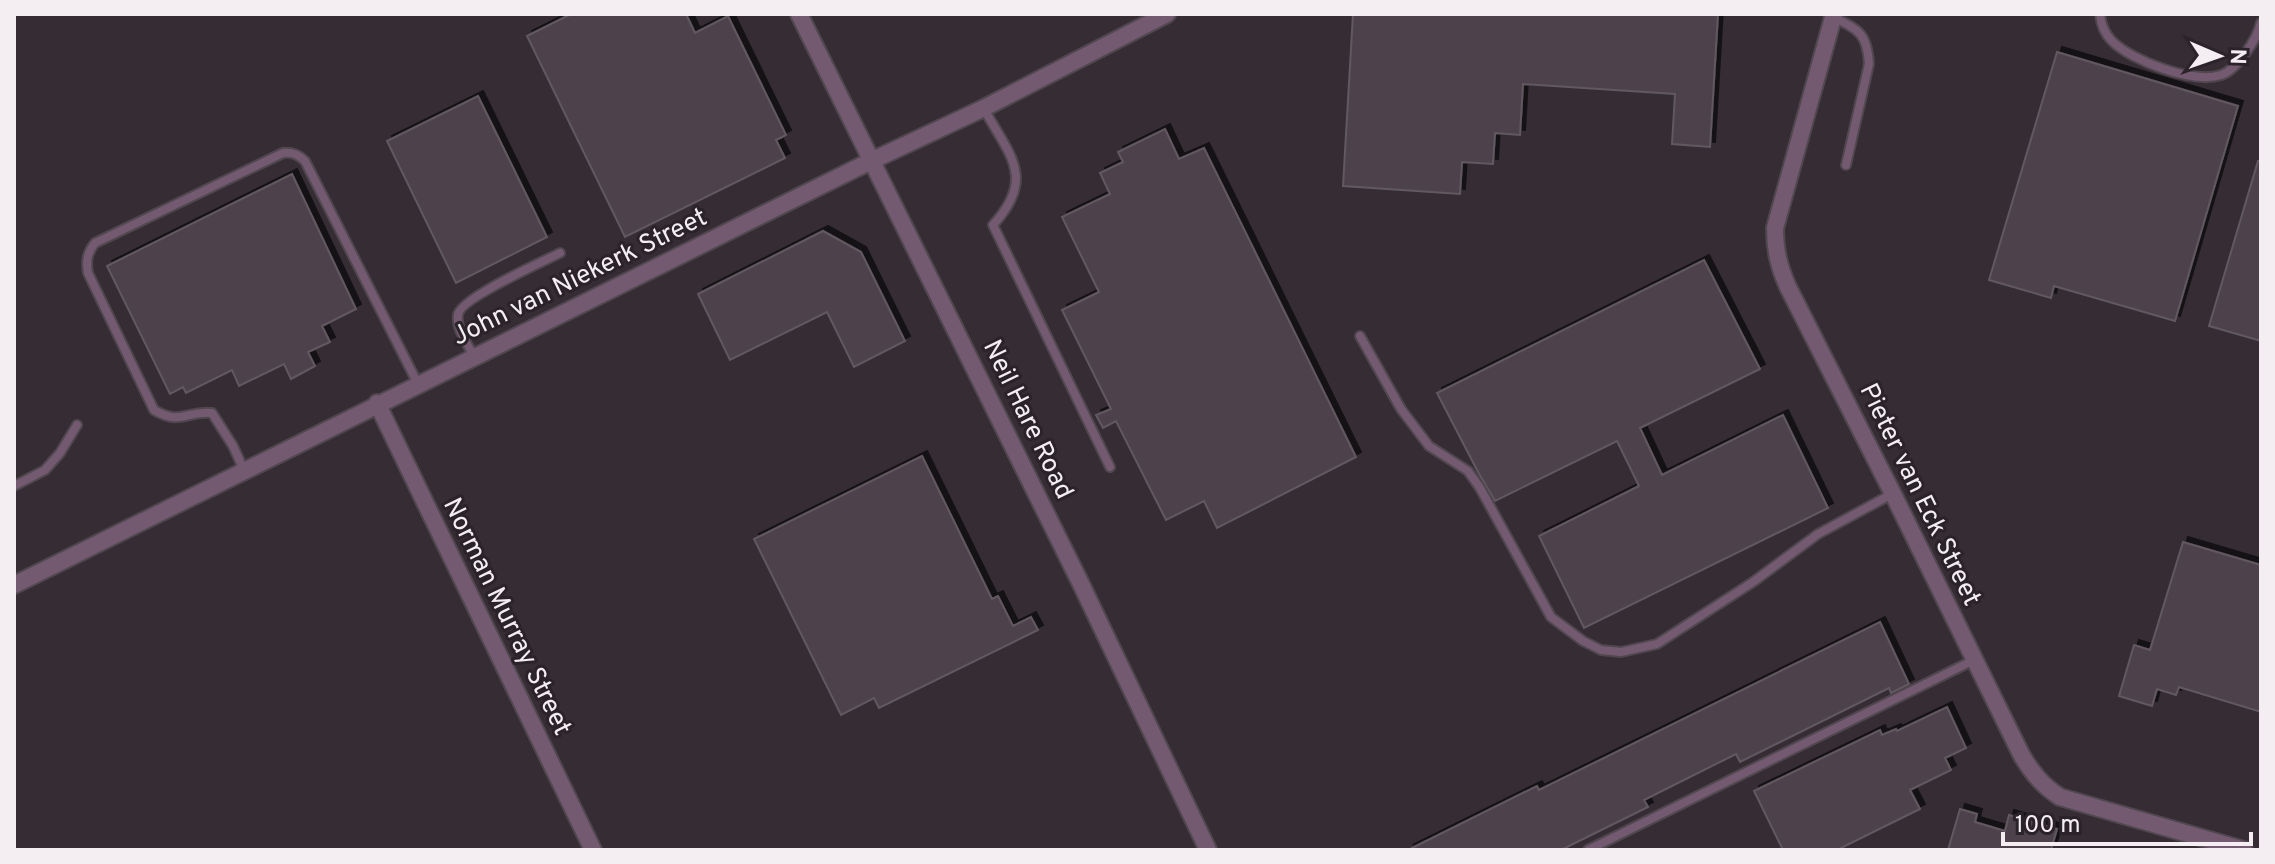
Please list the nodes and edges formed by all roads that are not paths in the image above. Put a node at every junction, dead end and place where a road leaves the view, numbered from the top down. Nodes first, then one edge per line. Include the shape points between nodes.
1 (799, 14) edge
2 (1167, 14) edge
3 (2100, 14) edge
4 (1834, 16) edge
5 (2261, 23) edge
6 (984, 108) junction
7 (871, 161) junction
8 (1846, 165) dead end
9 (560, 253) dead end
10 (1360, 336) dead end
11 (474, 356) junction
12 (418, 384) junction
13 (377, 403) junction
14 (77, 425) dead end
15 (1110, 467) dead end
16 (244, 470) junction
17 (14, 486) edge
18 (1893, 494) junction
19 (14, 585) edge
20 (1974, 660) junction
21 (593, 850) edge
22 (1208, 850) edge
23 (1588, 850) edge
24 (2244, 850) edge

1 - 7 street, Neil Hare Road
2 - 6 street, John van Niekerk Street
3 - 5 lane via 2101,26 2125,51 2180,76 2208,78 2224,75 2240,60
4 - 8 lane via 1857,29 1868,47 1869,64
4 - 18 street, Pieter van Eck Street via 1782,198 1775,248 1779,268
6 - 7 street, John van Niekerk Street
6 - 15 lane via 1016,169 1009,208 993,225
7 - 11 street, John van Niekerk Street
7 - 22 street, Neil Hare Road
9 - 11 lane via 459,309 460,327
10 - 18 lane via 1401,409 1429,446 1468,471 1480,488 1551,617 1601,650 1621,652 1657,644 1818,534
11 - 12 street, John van Niekerk Street
12 - 13 street, John van Niekerk Street
12 - 16 lane via 299,155 283,153 95,243 86,262 88,273 154,410 178,419 212,413
13 - 16 street, John van Niekerk Street
13 - 21 street, Norman Murray Street
14 - 17 lane via 45,470
16 - 19 street, John van Niekerk Street
18 - 20 street, Pieter van Eck Street
20 - 23 lane
20 - 24 street, Pieter van Eck Street via 2022,756 2047,789 2083,805

